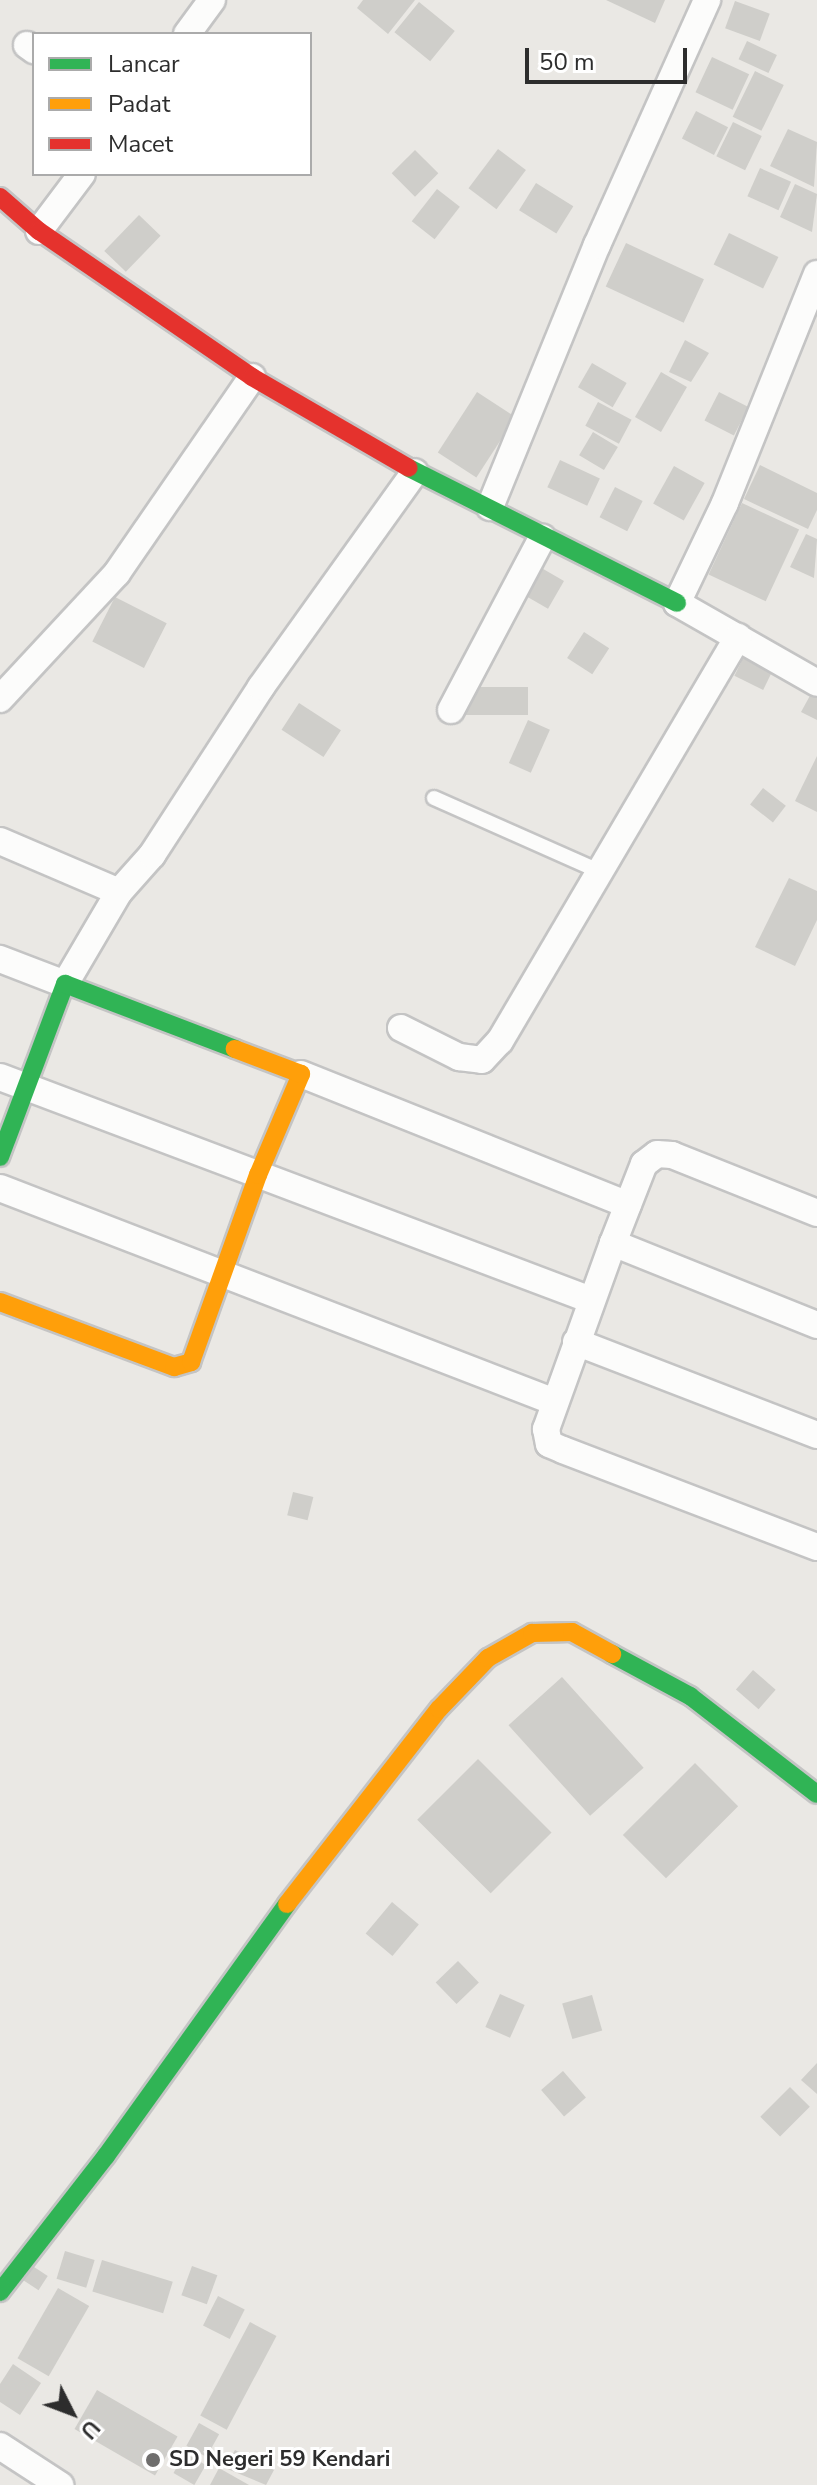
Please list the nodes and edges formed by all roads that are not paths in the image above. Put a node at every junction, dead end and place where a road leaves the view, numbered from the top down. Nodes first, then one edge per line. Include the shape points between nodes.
1 (212, 0) edge
2 (707, 0) edge
3 (188, 32) edge
4 (80, 176) edge
5 (0, 197) edge
6 (39, 231) junction
7 (817, 274) edge
8 (252, 377) junction
9 (415, 472) junction
10 (490, 507) junction
11 (542, 538) junction
12 (677, 603) junction
13 (738, 637) junction
14 (817, 683) edge
15 (0, 699) edge
16 (451, 710) dead end
17 (434, 798) dead end
18 (0, 841) edge
19 (599, 871) junction
20 (119, 892) junction
21 (0, 959) edge
22 (65, 984) junction
23 (401, 1028) dead end
24 (301, 1074) junction
25 (0, 1077) edge
26 (27, 1088) junction
27 (0, 1157) edge
28 (258, 1175) junction
29 (0, 1188) edge
30 (628, 1205) junction
31 (817, 1213) edge
32 (613, 1243) junction
33 (222, 1276) junction
34 (591, 1300) junction
35 (0, 1302) edge
36 (817, 1325) edge
37 (576, 1342) junction
38 (555, 1402) junction
39 (817, 1435) edge
40 (817, 1547) edge
41 (817, 1794) edge
42 (0, 2292) edge
43 (0, 2446) edge
44 (60, 2485) edge

1 - 3 street
2 - 10 street via 597,245
4 - 6 street
5 - 6 street
6 - 8 street
7 - 12 street via 725,503
8 - 9 street
8 - 15 street via 117,573
9 - 10 street
9 - 20 street via 261,687 152,855
10 - 11 street
11 - 12 street
11 - 16 street
12 - 13 street
13 - 14 street
13 - 19 street
17 - 19 lane
18 - 20 street
19 - 23 street via 500,1041 482,1060 459,1057
20 - 22 street
21 - 22 street
22 - 24 street
22 - 26 street
24 - 28 street
24 - 30 street
25 - 26 street
26 - 27 street
26 - 28 street
28 - 33 street
28 - 34 street
29 - 33 street
30 - 31 street via 644,1164 657,1154 672,1155
30 - 32 street
32 - 34 street
32 - 36 street
33 - 35 street via 191,1362 174,1367
33 - 38 street
34 - 37 street
37 - 38 street
37 - 39 street
38 - 40 street via 546,1429 549,1444
41 - 42 street via 690,1696 572,1632 532,1633 488,1658 439,1709 316,1864 106,2156
43 - 44 street

